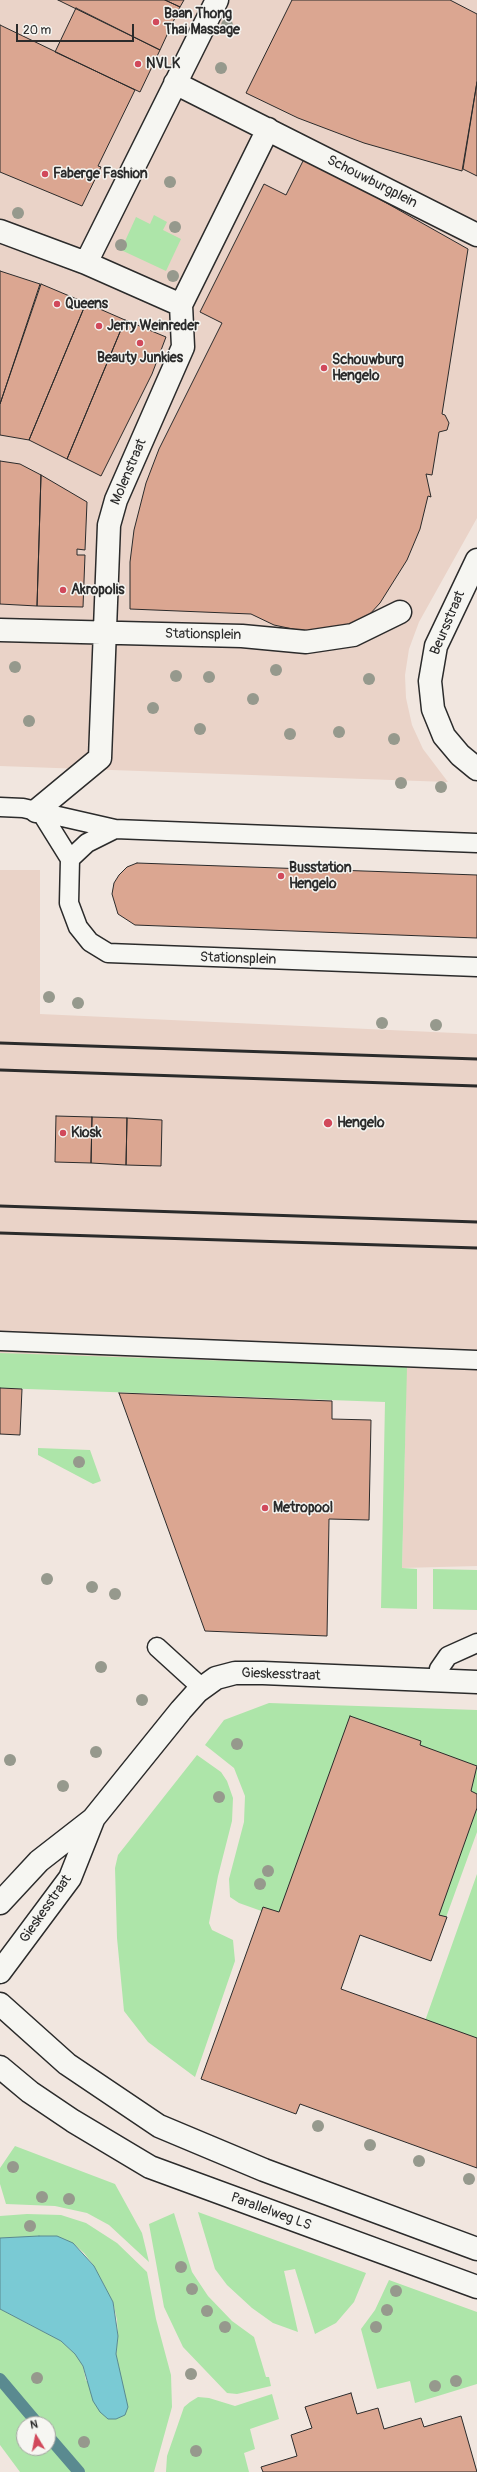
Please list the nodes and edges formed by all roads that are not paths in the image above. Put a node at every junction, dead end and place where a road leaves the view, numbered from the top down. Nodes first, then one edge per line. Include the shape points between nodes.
1 (217, 0) edge
2 (176, 83) junction
3 (268, 129) junction
4 (0, 231) edge
5 (477, 235) edge
6 (86, 263) junction
7 (180, 305) junction
8 (477, 560) edge
9 (400, 612) dead end
10 (0, 630) edge
11 (104, 633) junction
12 (477, 768) edge
13 (0, 807) edge
14 (39, 812) junction
15 (115, 829) junction
16 (477, 843) edge
17 (70, 859) junction
18 (477, 967) edge
19 (0, 1341) edge
20 (477, 1360) edge
21 (477, 1643) edge
22 (157, 1647) dead end
23 (437, 1680) junction
24 (477, 1682) edge
25 (202, 1688) junction
26 (93, 1819) junction
27 (0, 1903) edge
28 (0, 1972) edge
29 (0, 2004) edge
30 (0, 2067) edge
31 (477, 2249) edge
32 (477, 2287) edge

1 - 2 street
2 - 3 street, Schouwburgplein
2 - 6 street
3 - 5 street, Schouwburgplein
3 - 7 street
4 - 6 street
6 - 7 street
7 - 11 street, Molenstraat via 183,347 116,500 109,525
8 - 12 street, Beursstraat via 432,657 430,695 444,736 460,755
9 - 11 street, Stationsplein via 353,635 306,642 242,636
10 - 11 street, Stationsplein
11 - 14 street, Molenstraat via 100,758
13 - 14 lane
14 - 15 lane
14 - 17 lane
15 - 16 lane
15 - 17 lane via 88,843
17 - 18 lane, Stationsplein via 69,898 74,918 90,942 108,953
19 - 20 lane
21 - 23 lane via 448,1656 439,1669
22 - 25 lane
23 - 24 street, Gieskesstraat
23 - 25 street, Gieskesstraat via 235,1673 216,1678
25 - 26 street, Gieskesstraat via 181,1710
26 - 27 street, Gieskesstraat via 39,1861
26 - 28 street, Gieskesstraat via 70,1878
29 - 31 street via 67,2064 166,2129 264,2170
30 - 32 street, Parallelweg LS via 30,2092 73,2121 156,2169

